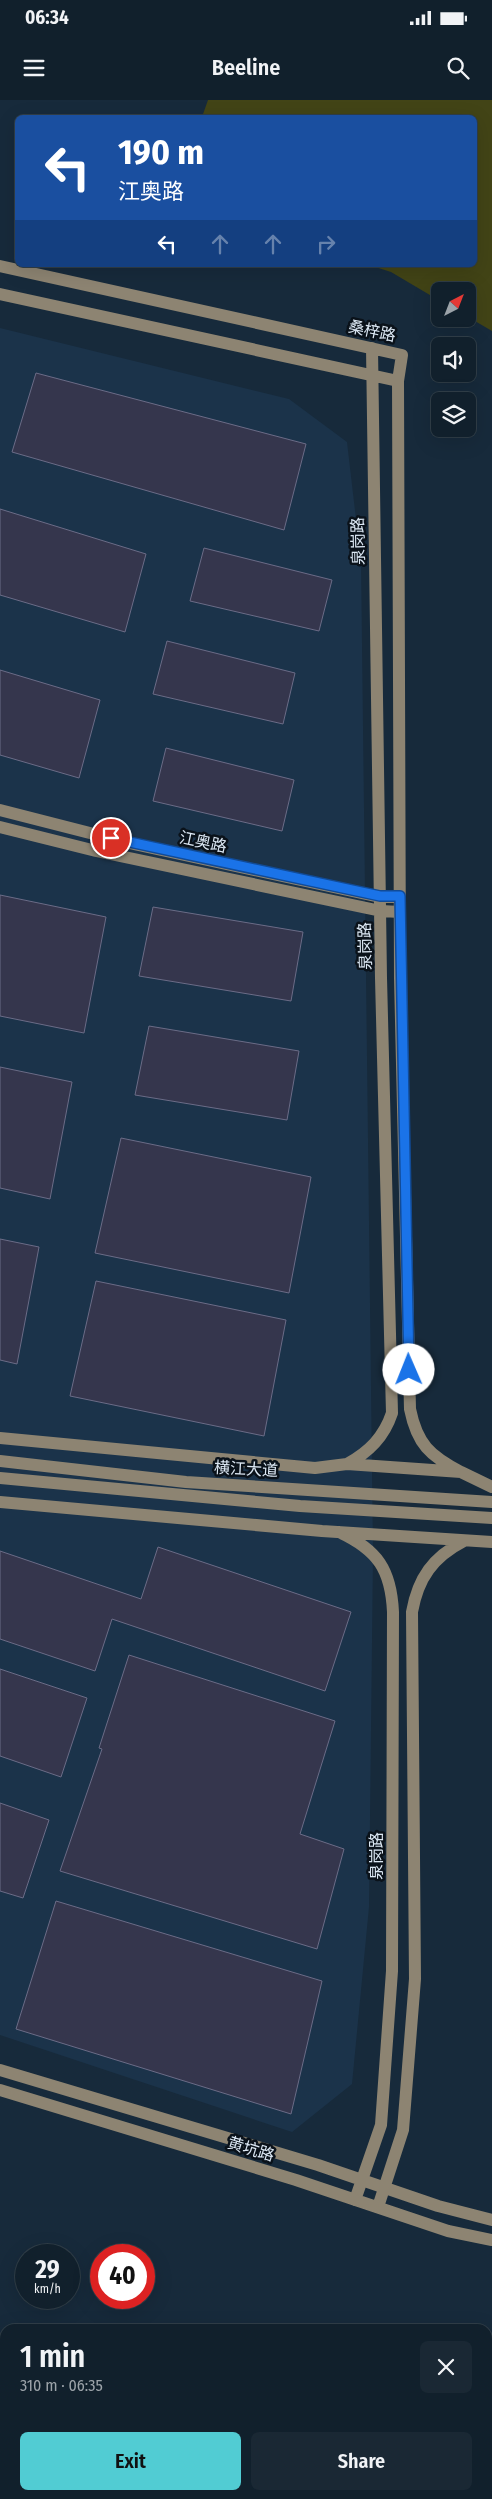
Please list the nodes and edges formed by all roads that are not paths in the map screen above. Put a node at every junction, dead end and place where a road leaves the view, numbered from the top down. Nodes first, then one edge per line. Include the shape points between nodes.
1 (0, 266) edge
2 (0, 294) edge
3 (372, 348) junction
4 (371, 376) junction
5 (398, 381) junction
6 (0, 810) edge
7 (0, 826) edge
8 (380, 896) junction
9 (400, 896) junction
10 (381, 911) junction
11 (400, 912) junction
12 (392, 1409) junction
13 (410, 1409) junction
14 (0, 1438) edge
15 (0, 1461) edge
16 (347, 1464) junction
17 (294, 1466) junction
18 (461, 1472) junction
19 (0, 1478) edge
20 (492, 1487) edge
21 (294, 1488) junction
22 (0, 1502) edge
23 (492, 1502) edge
24 (300, 1506) junction
25 (492, 1518) edge
26 (300, 1529) junction
27 (339, 1532) junction
28 (464, 1541) junction
29 (492, 1542) edge
30 (394, 1612) junction
31 (412, 1612) junction
32 (0, 2070) edge
33 (0, 2090) edge
34 (362, 2180) junction
35 (386, 2189) junction
36 (355, 2200) junction
37 (378, 2208) junction
38 (492, 2220) edge
39 (492, 2240) edge

1 - 3 street, 桑梓路
2 - 4 street
3 - 4 street, 泉岗路
3 - 5 street, 桑梓路 via 402,355
4 - 5 street
4 - 8 street, 泉岗路
5 - 9 street
6 - 8 street, 江奥路 via 129,843
7 - 10 street, 江奥路 via 96,852
8 - 9 street, 江奥路
8 - 10 street, 泉岗路
9 - 11 street
10 - 11 street, 江奥路
10 - 12 street, 泉岗路
11 - 13 street
12 - 13 street
12 - 16 street, 泉岗路 via 388,1425 374,1446
13 - 18 street via 413,1426 426,1449
14 - 17 street
15 - 21 street, 横江大道 via 186,1482
16 - 17 street via 315,1468
16 - 18 street
17 - 21 street
18 - 20 street
19 - 24 street, 横江大道
21 - 23 street, 横江大道
22 - 26 street
24 - 25 street, 横江大道
24 - 26 street
26 - 27 street
27 - 28 street
27 - 30 street, 泉岗路 via 360,1541 383,1567
28 - 29 street
28 - 31 street via 448,1549 426,1570
30 - 31 street
30 - 34 street, 泉岗路 via 392,1971 381,2124
31 - 35 street via 414,1979 403,2130
32 - 34 street, 黄坑路
33 - 36 street, 黄坑路
34 - 35 street, 黄坑路
34 - 36 street, 泉岗路
35 - 37 street
35 - 38 street, 黄坑路
36 - 37 street, 黄坑路
37 - 39 street, 黄坑路 via 448,2231

